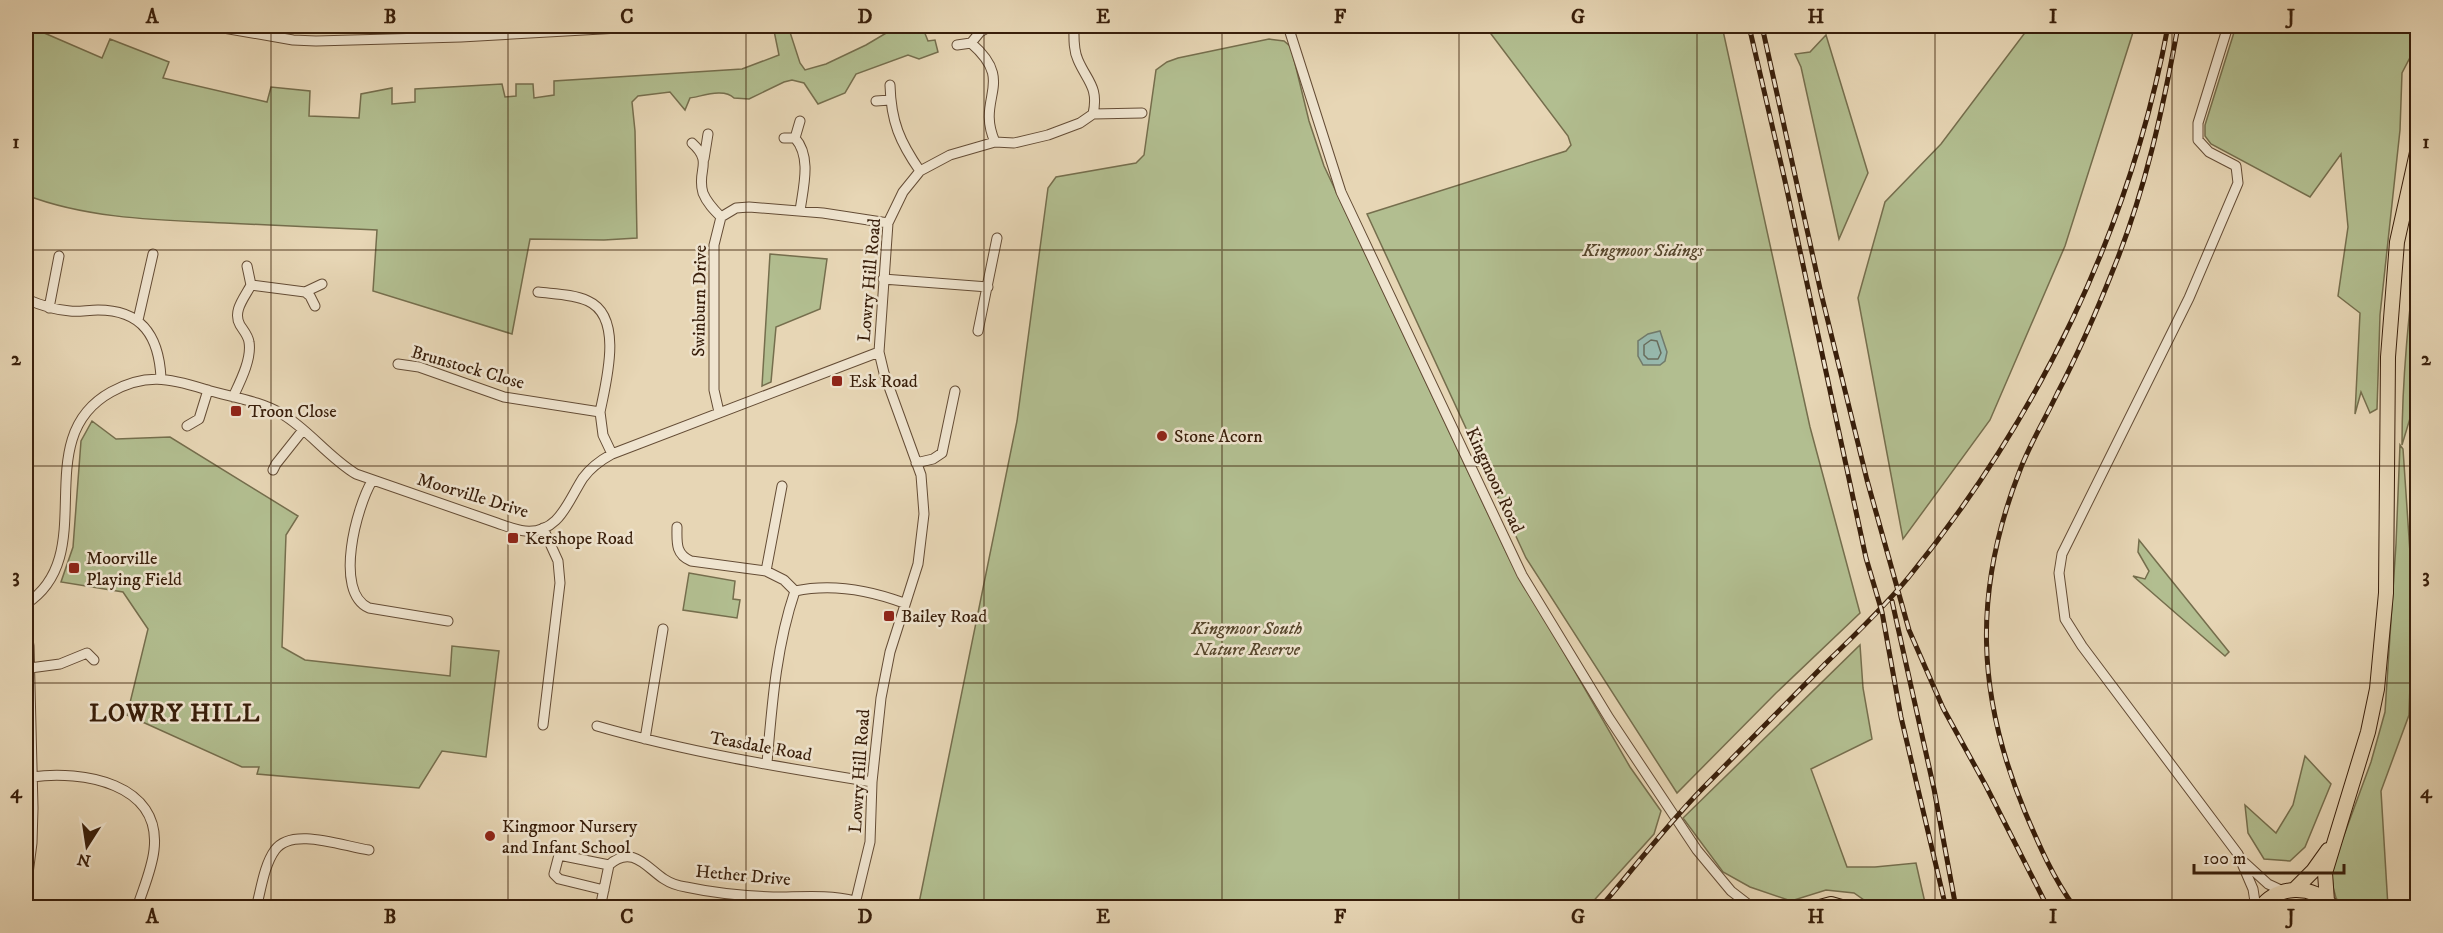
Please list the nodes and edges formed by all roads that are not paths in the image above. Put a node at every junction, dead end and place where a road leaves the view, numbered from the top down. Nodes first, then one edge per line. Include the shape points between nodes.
1 (212, 26) edge
2 (654, 26) edge
3 (991, 26) edge
4 (1074, 26) edge
5 (1288, 26) edge
6 (2228, 26) edge
7 (971, 43) junction
8 (957, 45) dead end
9 (890, 85) dead end
10 (876, 100) dead end
11 (890, 100) junction
12 (1142, 113) dead end
13 (1093, 114) junction
14 (800, 121) dead end
15 (708, 134) dead end
16 (784, 138) dead end
17 (795, 138) junction
18 (692, 142) dead end
19 (995, 142) junction
20 (2418, 148) edge
21 (704, 159) junction
22 (920, 171) junction
23 (800, 211) junction
24 (721, 217) junction
25 (888, 223) junction
26 (997, 238) dead end
27 (153, 254) dead end
28 (59, 256) dead end
29 (247, 266) dead end
30 (884, 279) junction
31 (322, 284) dead end
32 (251, 285) junction
33 (988, 287) junction
34 (305, 292) junction
35 (538, 292) dead end
36 (26, 299) edge
37 (315, 306) dead end
38 (49, 308) junction
39 (138, 320) junction
40 (978, 332) dead end
41 (879, 352) junction
42 (398, 364) dead end
43 (161, 378) junction
44 (208, 390) junction
45 (955, 391) dead end
46 (233, 397) junction
47 (600, 412) junction
48 (719, 412) junction
49 (187, 426) dead end
50 (303, 430) junction
51 (612, 454) junction
52 (916, 463) junction
53 (273, 470) dead end
54 (372, 481) junction
55 (782, 486) dead end
56 (677, 527) dead end
57 (543, 528) junction
58 (766, 571) junction
59 (795, 591) junction
60 (904, 603) junction
61 (26, 604) edge
62 (448, 621) dead end
63 (26, 627) edge
64 (663, 629) dead end
65 (89, 652) dead end
66 (30, 668) junction
67 (543, 725) dead end
68 (597, 726) dead end
69 (645, 739) junction
70 (767, 763) junction
71 (32, 777) junction
72 (872, 782) junction
73 (29, 833) edge
74 (2333, 843) junction
75 (369, 850) dead end
76 (2243, 862) junction
77 (609, 865) junction
78 (26, 889) edge
79 (604, 890) junction
80 (2289, 890) junction
81 (855, 904) edge
82 (2330, 904) edge
83 (1754, 907) edge
84 (137, 908) edge
85 (256, 908) edge
86 (600, 908) edge
87 (1816, 908) edge
88 (1845, 908) edge
89 (2258, 908) edge

1 - 2 street via 293,40 346,41
3 - 7 street
4 - 13 street via 1075,51 1091,80 1096,100
5 - 83 street, Kingmoor Road via 1341,192 1522,575 1609,718 1697,850 1731,891
6 - 76 street via 2198,123 2198,140 2209,152 2236,166 2238,183 2189,298 2062,554 2059,573 2065,619
7 - 8 street
7 - 19 street via 993,71 988,112
9 - 11 street
10 - 11 street
11 - 22 street via 903,147
12 - 13 street, Lowry Hill Road
13 - 19 street, Lowry Hill Road via 1048,135 1014,143
14 - 17 street
15 - 21 street
16 - 17 street
17 - 23 street via 804,159
18 - 21 street
19 - 22 street, Lowry Hill Road via 950,155
20 - 74 highway via 2397,242 2388,357 2386,593 2377,689 2362,755
21 - 24 street via 703,192
22 - 25 street, Lowry Hill Road via 903,192
23 - 24 street via 749,207 736,208
23 - 25 street
24 - 48 street, Swinburn Drive via 714,245 714,390
25 - 30 street, Lowry Hill Road
26 - 33 street
27 - 39 street
28 - 38 street
29 - 32 street
30 - 33 street
30 - 41 street, Lowry Hill Road
31 - 34 street
32 - 34 street
32 - 46 street via 238,314 249,353
33 - 40 street
34 - 37 street
35 - 47 street via 586,299 604,315 610,348
36 - 38 street
38 - 39 street via 112,311
39 - 43 street via 155,342
41 - 48 street
41 - 52 street, Lowry Hill Road
42 - 47 street, Brunstock Close via 419,367 504,397
43 - 44 street, Moorville Drive
43 - 61 street, Moorville Drive via 133,382 105,395 78,425 70,444 58,566 49,583
44 - 46 street, Moorville Drive
44 - 49 street via 199,419
45 - 52 street via 942,453
46 - 50 street, Moorville Drive via 281,413
47 - 51 street via 603,435
48 - 51 street, Moorville Drive
50 - 53 street
50 - 54 street, Moorville Drive via 338,464
51 - 57 street, Moorville Drive via 588,472 561,516
52 - 60 street, Lowry Hill Road via 921,475 924,514 918,564
54 - 57 street, Moorville Drive via 518,530
54 - 62 street via 352,535 356,596 369,608
55 - 58 street
56 - 58 street via 682,557
57 - 67 street via 558,561 560,584
58 - 59 street
59 - 60 street via 811,587 861,590
59 - 70 street via 774,678
60 - 72 street, Lowry Hill Road via 881,698
63 - 66 street
64 - 69 street
65 - 66 street via 70,662
66 - 71 street
68 - 69 street, Teasdale Road
69 - 70 street, Teasdale Road via 740,761
70 - 72 street, Teasdale Road
71 - 73 street
71 - 84 street via 70,776 106,783 140,802 151,822 154,850
72 - 81 street, Lowry Hill Road via 870,842
73 - 78 street
74 - 80 highway via 2313,871
74 - 82 highway via 2325,873
75 - 85 street via 302,838 284,842 269,861
76 - 80 street via 2268,884
76 - 89 street
77 - 79 street
77 - 79 street via 559,855 554,874 559,879
77 - 81 street, Hether Drive via 635,857 665,880 683,887 756,896 826,896
79 - 86 street
80 - 82 highway via 2317,894
80 - 89 highway
87 - 88 highway via 1831,904

